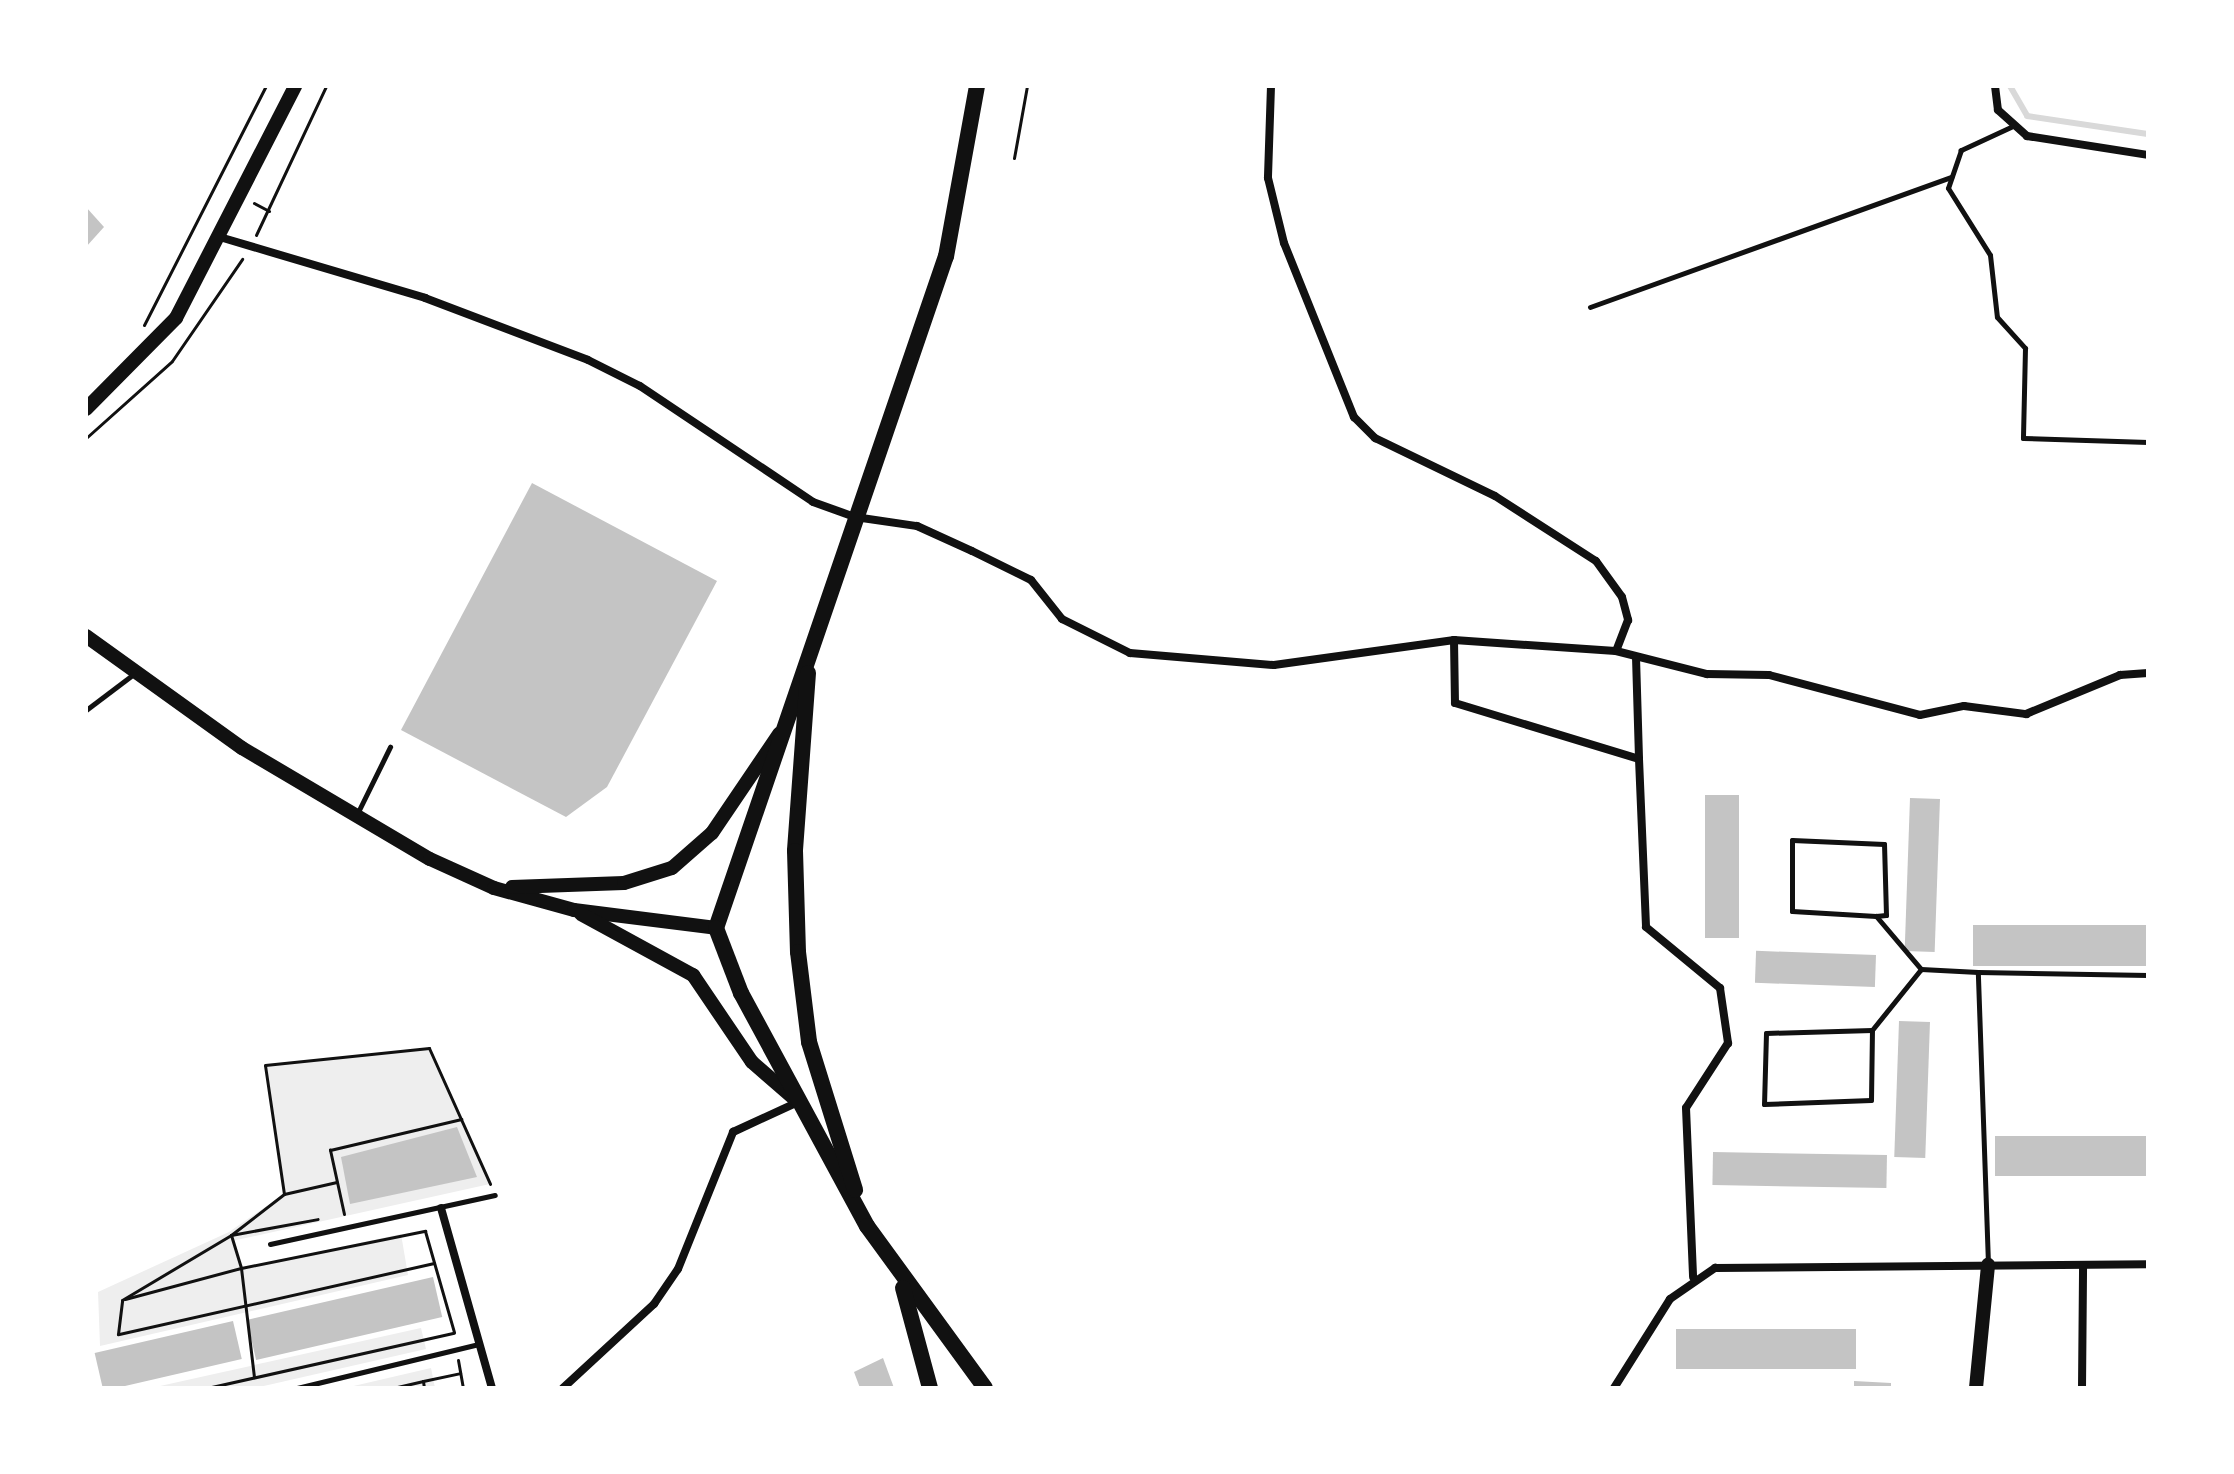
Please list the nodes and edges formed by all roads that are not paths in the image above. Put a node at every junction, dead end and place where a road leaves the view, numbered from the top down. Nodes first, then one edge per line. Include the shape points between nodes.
1 (295, 86) edge
2 (977, 86) edge
3 (1271, 86) edge
4 (1995, 86) edge
5 (2015, 125) junction
6 (2148, 155) edge
7 (1952, 177) junction
8 (223, 238) junction
9 (1590, 307) dead end
10 (86, 409) edge
11 (2148, 442) edge
12 (855, 517) junction
13 (86, 636) edge
14 (1454, 640) junction
15 (810, 647) junction
16 (1616, 651) junction
17 (1636, 657) junction
18 (2148, 673) edge
19 (131, 676) junction
20 (86, 710) edge
21 (784, 727) junction
22 (390, 747) dead end
23 (1639, 759) junction
24 (355, 818) junction
25 (494, 888) junction
26 (574, 910) junction
27 (1876, 916) junction
28 (716, 928) junction
29 (1921, 969) junction
30 (1978, 972) junction
31 (2148, 975) edge
32 (1872, 1030) junction
33 (798, 1102) junction
34 (495, 1195) dead end
35 (441, 1208) junction
36 (867, 1226) junction
37 (270, 1244) dead end
38 (2148, 1264) edge
39 (1988, 1265) junction
40 (2083, 1265) junction
41 (1693, 1277) junction
42 (902, 1282) junction
43 (480, 1344) junction
44 (297, 1388) edge
45 (492, 1388) edge
46 (563, 1388) edge
47 (930, 1388) edge
48 (985, 1388) edge
49 (1614, 1388) edge
50 (1976, 1388) edge
51 (2082, 1388) edge

1 - 8 main road
2 - 12 main road via 946,256
3 - 16 street via 1268,178 1280,230 1354,417 1375,438 1495,496 1596,561 1622,597 1628,620
4 - 5 street via 1998,110
5 - 6 street via 2027,136
5 - 7 lane via 1961,150
7 - 9 lane
7 - 11 lane via 1948,188 1990,255 1997,317 2025,348 2023,438
8 - 10 main road via 176,318
8 - 12 street via 425,298 588,360 640,386 813,502
12 - 14 street via 917,526 1031,580 1062,619 1130,653 1274,665
12 - 15 main road
13 - 19 main road
14 - 16 street
14 - 23 street via 1455,703
15 - 21 main road
15 - 36 main road via 795,851 798,952 809,1042
16 - 17 street
17 - 18 street via 1707,674 1769,675 1920,715 1964,706 2026,714 2120,675
17 - 23 street
19 - 20 lane
19 - 24 main road
21 - 25 main road via 712,833 672,868 624,883
21 - 28 main road
22 - 24 lane
23 - 41 street via 1646,927 1720,988 1728,1043 1686,1108
24 - 25 main road
25 - 26 main road
26 - 28 main road
26 - 33 main road via 693,975 752,1062
27 - 27 lane via 1792,911 1792,840 1884,844 1886,915
27 - 29 lane
28 - 33 main road
29 - 30 lane
29 - 32 lane
30 - 31 lane
30 - 39 lane
32 - 32 lane via 1871,1100 1764,1104 1766,1033
33 - 36 main road
33 - 46 street via 733,1132 678,1269 654,1304
34 - 35 lane
35 - 37 lane
35 - 43 street
36 - 42 main road
38 - 40 street
39 - 40 street
39 - 41 street via 1779,1264
39 - 50 main road
40 - 51 street
41 - 49 street
42 - 47 main road
42 - 48 main road
43 - 44 lane
43 - 45 street

